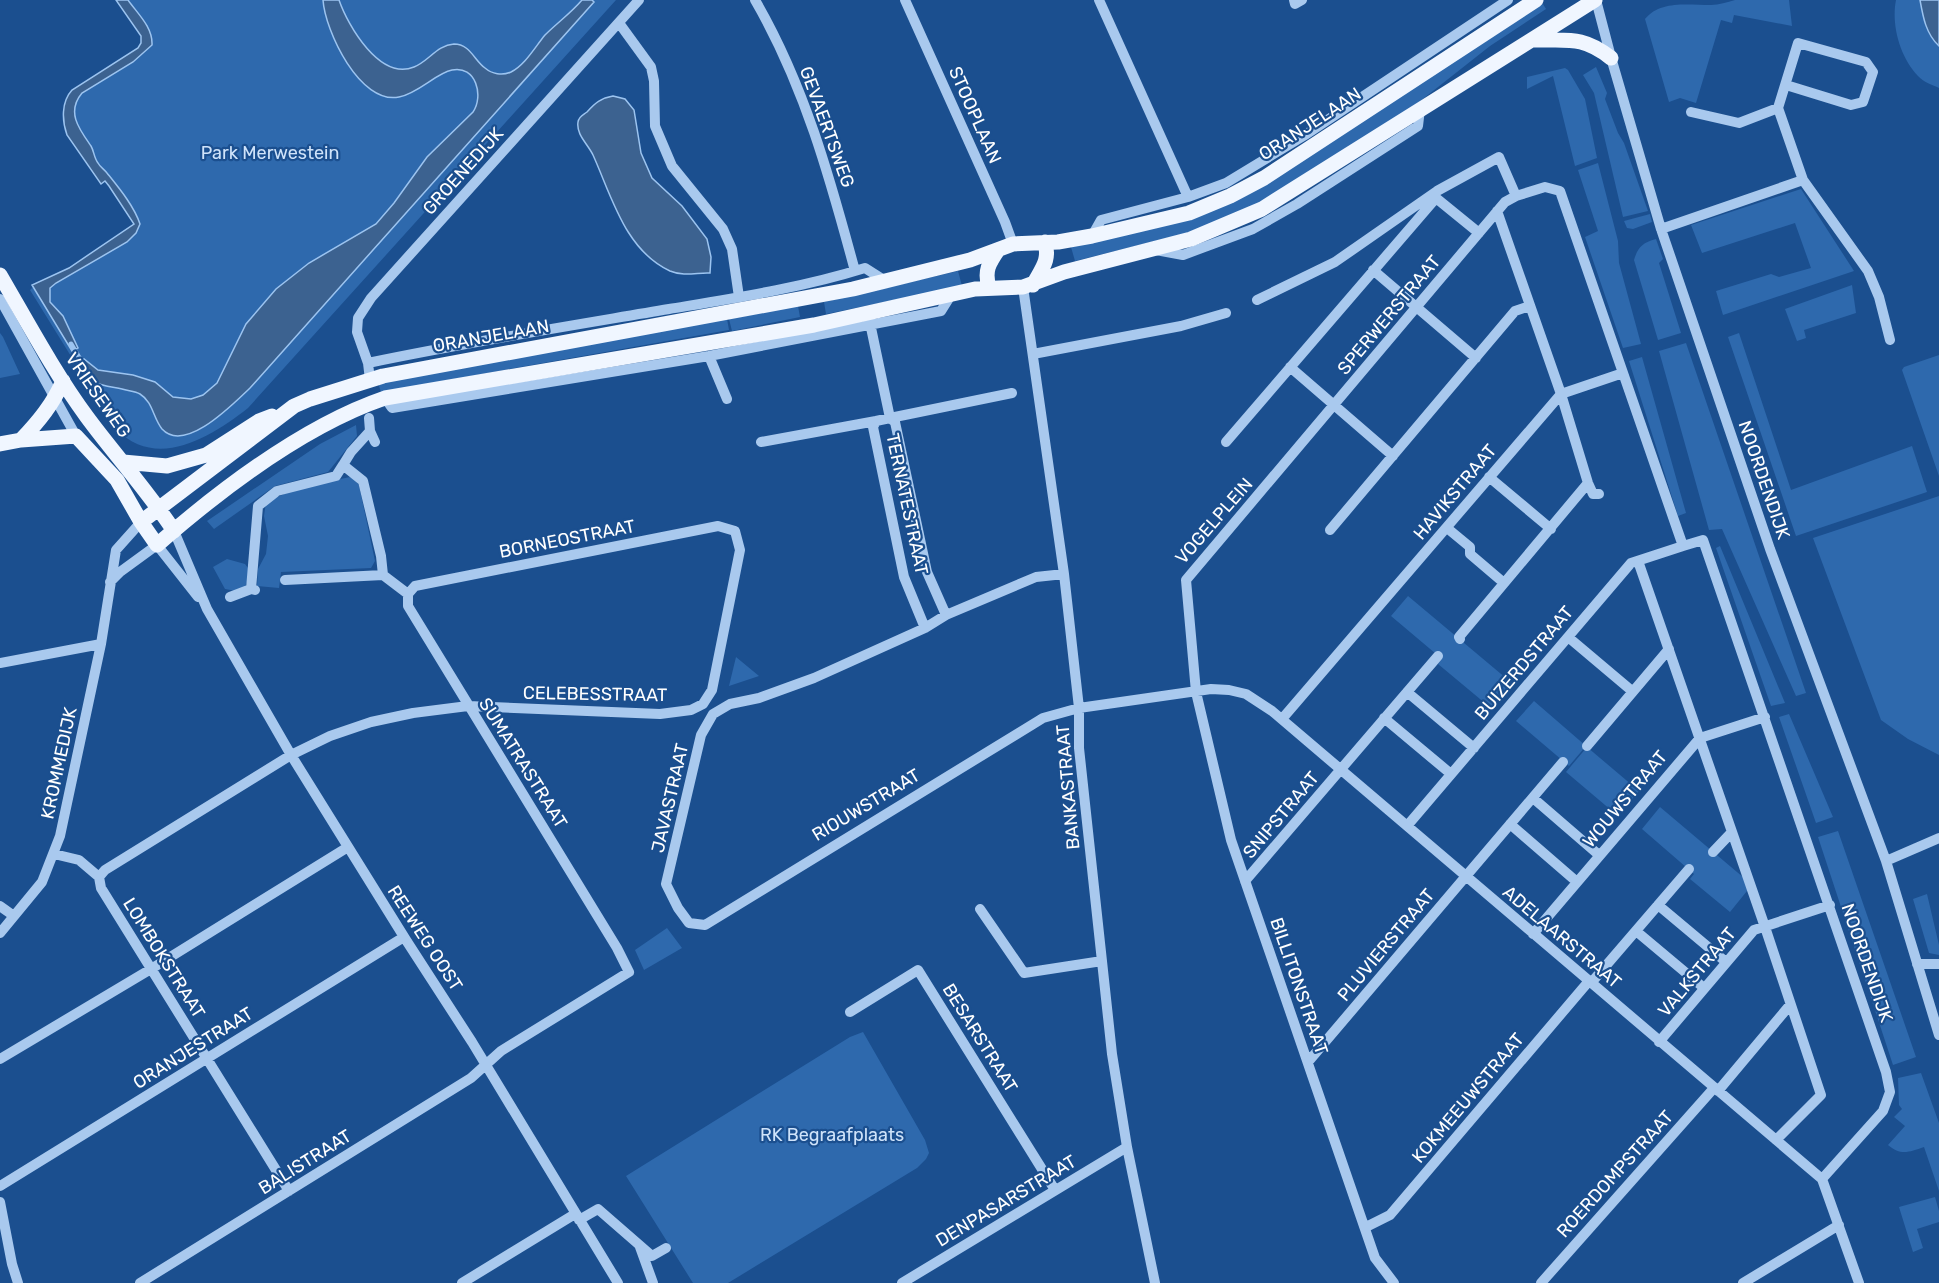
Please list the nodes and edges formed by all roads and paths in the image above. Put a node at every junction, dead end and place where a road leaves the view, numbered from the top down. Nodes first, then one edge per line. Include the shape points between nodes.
1 (639, 0) edge
2 (755, 0) edge
3 (905, 0) edge
4 (1099, 0) edge
5 (1294, 0) edge
6 (1302, 0) edge
7 (1508, 0) edge
8 (1596, 0) edge
9 (1530, 1) edge
10 (619, 23) junction
11 (1533, 40) junction
12 (1611, 58) junction
13 (1786, 85) junction
14 (1778, 108) junction
15 (1691, 112) dead end
16 (1803, 180) junction
17 (1516, 196) junction
18 (1188, 197) junction
19 (1497, 211) junction
20 (1661, 229) junction
21 (1479, 233) junction
22 (1092, 236) junction
23 (1045, 242) junction
24 (1006, 247) junction
25 (1374, 270) junction
26 (855, 271) junction
27 (0, 275) edge
28 (887, 282) junction
29 (1028, 286) junction
30 (989, 287) junction
31 (951, 295) junction
32 (739, 297) junction
33 (0, 299) edge
34 (1257, 300) dead end
35 (1530, 306) junction
36 (1418, 308) junction
37 (1226, 313) dead end
38 (870, 323) junction
39 (1890, 340) dead end
40 (1033, 354) junction
41 (709, 356) junction
42 (1476, 358) junction
43 (368, 363) junction
44 (1290, 367) junction
45 (1623, 374) junction
46 (370, 380) junction
47 (63, 381) junction
48 (1012, 393) dead end
49 (1561, 394) junction
50 (385, 398) junction
51 (726, 399) dead end
52 (55, 400) junction
53 (294, 406) junction
54 (1334, 406) junction
55 (369, 418) dead end
56 (890, 418) junction
57 (876, 421) junction
58 (370, 431) junction
59 (76, 436) junction
60 (21, 440) junction
61 (375, 442) dead end
62 (761, 442) dead end
63 (1226, 442) dead end
64 (0, 444) edge
65 (1393, 456) junction
66 (123, 462) junction
67 (343, 465) junction
68 (1490, 477) junction
69 (1270, 481) joint
70 (1588, 483) junction
71 (1599, 494) dead end
72 (159, 509) junction
73 (141, 522) junction
74 (1447, 528) junction
75 (1551, 529) junction
76 (1330, 530) dead end
77 (174, 531) junction
78 (157, 545) junction
79 (1683, 546) junction
80 (1638, 561) junction
81 (1064, 574) junction
82 (383, 575) junction
83 (285, 580) dead end
84 (110, 583) junction
85 (1504, 583) junction
86 (408, 594) junction
87 (230, 597) dead end
88 (207, 609) junction
89 (946, 615) junction
90 (925, 628) junction
91 (1568, 637) junction
92 (1460, 639) dead end
93 (101, 644) junction
94 (1669, 649) junction
95 (1438, 656) dead end
96 (0, 663) edge
97 (1196, 692) junction
98 (1407, 692) junction
99 (1632, 692) junction
100 (468, 706) junction
101 (1079, 708) junction
102 (691, 710) joint
103 (1765, 717) junction
104 (1384, 718) junction
105 (1282, 719) junction
106 (1700, 738) junction
107 (1587, 747) dead end
108 (1474, 748) junction
109 (291, 755) junction
110 (1563, 762) dead end
111 (1341, 769) junction
112 (1451, 774) junction
113 (1533, 798) junction
114 (1510, 824) junction
115 (1407, 826) junction
116 (1732, 832) junction
117 (1939, 838) edge
118 (348, 847) junction
119 (1713, 852) dead end
120 (54, 854) junction
121 (1599, 855) junction
122 (1886, 861) junction
123 (1689, 869) dead end
124 (1466, 876) junction
125 (99, 878) junction
126 (1245, 881) junction
127 (1576, 882) junction
128 (1658, 905) junction
129 (1830, 905) junction
130 (0, 906) edge
131 (678, 908) joint
132 (980, 909) dead end
133 (14, 916) junction
134 (1765, 927) junction
135 (1636, 932) junction
136 (0, 933) edge
137 (1533, 934) junction
138 (404, 937) junction
139 (1102, 961) junction
140 (1726, 962) junction
141 (1917, 964) junction
142 (1939, 964) edge
143 (151, 969) junction
144 (1590, 982) junction
145 (1704, 988) junction
146 (1790, 1005) junction
147 (850, 1012) dead end
148 (1939, 1035) edge
149 (1659, 1042) junction
150 (0, 1059) edge
151 (207, 1059) junction
152 (1308, 1062) junction
153 (485, 1064) junction
154 (1716, 1089) junction
155 (1776, 1140) junction
156 (1127, 1147) junction
157 (1822, 1179) junction
158 (0, 1186) edge
159 (1055, 1190) junction
160 (289, 1191) junction
161 (0, 1202) edge
162 (577, 1217) junction
163 (1839, 1225) junction
164 (1366, 1227) junction
165 (640, 1247) junction
166 (666, 1248) dead end
167 (12, 1264) junction
168 (11, 1283) edge
169 (18, 1283) edge
170 (140, 1283) edge
171 (462, 1283) edge
172 (618, 1283) edge
173 (653, 1283) edge
174 (902, 1283) edge
175 (1155, 1283) edge
176 (1394, 1283) edge
177 (1541, 1283) edge
178 (1743, 1283) edge
179 (1859, 1283) edge

1 - 10 street, GROENEDIJK
2 - 26 street, GEVAERTSWEG via 794,77 818,142
3 - 24 street, STOOPLAAN via 997,203
4 - 18 street
5 - 6 street via 1295,4
7 - 18 street, ORANJELAAN via 1265,161 1226,183
8 - 11 main road
8 - 12 street, NOORDENDIJK
9 - 22 main road, ORANJELAAN via 1264,178 1189,213
10 - 32 street via 651,68 655,126 672,166 723,229 732,249
10 - 43 street, GROENEDIJK via 371,298 357,325
11 - 12 main road via 1584,42
11 - 29 main road via 1262,210 1191,239 1064,272
12 - 20 street, NOORDENDIJK
13 - 13 street via 1851,105 1863,102 1873,72 1866,62 1798,43
13 - 14 street
14 - 15 street via 1739,123
14 - 16 street
16 - 20 street
16 - 39 street via 1868,271
17 - 19 street, SPERWERSTRAAT
17 - 34 street via 1498,157 1437,191 1335,262
17 - 45 street, SPERWERSTRAAT via 1545,187 1560,191
18 - 22 street, ORANJELAAN via 1101,220
19 - 21 street, SPERWERSTRAAT
19 - 35 street
20 - 122 street, NOORDENDIJK via 1770,549
21 - 25 street via 1436,198
21 - 36 street, SPERWERSTRAAT
22 - 23 main road, ORANJELAAN
23 - 24 main road, ORANJELAAN
23 - 29 main road via 1047,260
24 - 28 main road, ORANJELAAN
24 - 30 main road via 987,265
25 - 36 street
25 - 44 street
26 - 28 street, ORANJELAAN via 865,268
26 - 32 street, ORANJELAAN
27 - 47 main road, VRIESEWEG
28 - 46 main road, ORANJELAAN
29 - 30 main road
29 - 40 street, BANKASTRAAT
30 - 31 main road
31 - 38 street via 941,311
31 - 50 main road via 814,325
32 - 43 street, ORANJELAAN
33 - 52 street, VRIESEWEG
35 - 42 street via 1515,311
35 - 49 street
36 - 42 street
36 - 54 street, SPERWERSTRAAT
37 - 40 street via 1181,326
38 - 41 street
38 - 56 street
40 - 81 street, BANKASTRAAT
41 - 50 street via 392,408
41 - 51 street
42 - 65 street
43 - 46 street, GROENEDIJK
44 - 54 street
44 - 63 street
45 - 49 street
45 - 79 street
46 - 53 main road, ORANJELAAN
47 - 52 main road
47 - 66 main road, VRIESEWEG
48 - 56 street, TERNATESTRAAT
49 - 68 street, HAVIKSTRAAT
49 - 70 street
50 - 77 main road via 339,416 265,462
52 - 59 street, VRIESEWEG
52 - 60 main road
53 - 66 main road via 259,421 206,455 167,466
53 - 72 main road, ORANJELAAN
54 - 65 street
54 - 69 street, SPERWERSTRAAT
55 - 58 street
56 - 57 street, TERNATESTRAAT
56 - 89 street, TERNATESTRAAT via 895,422 927,572
57 - 62 street, TERNATESTRAAT
57 - 90 street, TERNATESTRAAT via 873,427 904,577
58 - 61 street
58 - 67 street
59 - 60 main road
59 - 73 main road, VRIESEWEG via 117,480
60 - 64 main road
65 - 76 street
66 - 72 main road, VRIESEWEG
67 - 82 street via 363,481
67 - 87 street via 336,476 277,491 258,506 254,590
68 - 74 street, HAVIKSTRAAT
68 - 75 street
69 - 97 street, VOGELPLEIN via 1186,580
70 - 71 street via 1593,494
70 - 75 street
72 - 73 main road, ORANJELAAN
72 - 77 main road, VRIESEWEG
73 - 78 main road, VRIESEWEG
73 - 84 street, KROMMEDIJK via 116,550
74 - 85 street
74 - 105 street, HAVIKSTRAAT
75 - 85 street
77 - 78 main road
77 - 88 street, REEWEG OOST
78 - 84 street
78 - 88 street, REEWEG OOST
79 - 80 street, BUIZERDSTRAAT
79 - 103 street, NOORDENDIJK via 1703,540
80 - 91 street, BUIZERDSTRAAT via 1631,563
80 - 94 street
81 - 89 street via 1036,576
81 - 101 street, BANKASTRAAT
82 - 83 street
82 - 86 street
84 - 93 street, KROMMEDIJK
85 - 92 street
86 - 100 street, SUMATRASTRAAT via 408,606
86 - 102 street, BORNEOSTRAAT via 415,586 695,530 718,526 735,531 740,550 712,690 703,704
88 - 109 street, REEWEG OOST
89 - 90 street
90 - 131 street, JAVASTRAAT via 814,678 730,704 713,714 701,735 666,884
91 - 99 street
91 - 108 street, BUIZERDSTRAAT
93 - 96 street
93 - 120 street, KROMMEDIJK
94 - 99 street
94 - 106 street
95 - 98 street, SNIPSTRAAT
97 - 101 street
97 - 105 street via 1221,689 1246,693
97 - 126 street, BILLITONSTRAAT via 1231,840
98 - 104 street, SNIPSTRAAT
98 - 108 street
99 - 107 street
100 - 102 street, CELEBESSTRAAT via 660,714
100 - 109 street, CELEBESSTRAAT via 413,712 371,722
100 - 153 street, SUMATRASTRAAT via 629,972
101 - 131 street, RIOUWSTRAAT via 1042,718 705,925 689,922
101 - 139 street, BANKASTRAAT via 1079,748
103 - 106 street
103 - 129 street, NOORDENDIJK
104 - 111 street, SNIPSTRAAT
104 - 112 street
105 - 111 street, ADELAARSTRAAT
106 - 116 street
106 - 121 street, WOUWSTRAAT
108 - 112 street, BUIZERDSTRAAT
109 - 118 street, REEWEG OOST
109 - 125 street, CELEBESSTRAAT via 105,870
110 - 113 street, PLUVIERSTRAAT
111 - 115 street, ADELAARSTRAAT
111 - 126 street, SNIPSTRAAT
112 - 115 street, BUIZERDSTRAAT
113 - 114 street, PLUVIERSTRAAT
113 - 121 street
114 - 124 street, PLUVIERSTRAAT
114 - 127 street
115 - 124 street, ADELAARSTRAAT
116 - 119 street
116 - 134 street
117 - 122 street
118 - 138 street, REEWEG OOST
118 - 143 street
120 - 125 street, LOMBOKSTRAAT via 79,860
120 - 133 street, KROMMEDIJK via 42,882
121 - 127 street, WOUWSTRAAT
122 - 141 street, NOORDENDIJK
123 - 128 street, KOKMEEUWSTRAAT
124 - 137 street, ADELAARSTRAAT
124 - 152 street, PLUVIERSTRAAT
125 - 143 street, LOMBOKSTRAAT via 101,888
126 - 152 street, BILLITONSTRAAT
127 - 137 street, WOUWSTRAAT
128 - 135 street, KOKMEEUWSTRAAT
128 - 140 street
129 - 134 street, VALKSTRAAT
129 - 157 street, NOORDENDIJK via 1890,1092 1883,1111
130 - 133 street
132 - 139 street via 1024,973
133 - 136 street, KROMMEDIJK
134 - 140 street, VALKSTRAAT via 1754,930
134 - 146 street
135 - 144 street, KOKMEEUWSTRAAT
135 - 145 street
137 - 144 street, ADELAARSTRAAT
138 - 151 street, ORANJESTRAAT
138 - 153 street, REEWEG OOST
139 - 156 street, BANKASTRAAT
140 - 145 street, VALKSTRAAT
141 - 142 street
141 - 148 street, NOORDENDIJK
143 - 150 street
143 - 151 street, LOMBOKSTRAAT
144 - 149 street, ADELAARSTRAAT
144 - 164 street, KOKMEEUWSTRAAT via 1389,1215
145 - 149 street, VALKSTRAAT
146 - 154 street, ROERDOMPSTRAAT
146 - 155 street via 1821,1095
147 - 159 street, BESARSTRAAT via 918,970
149 - 154 street, ADELAARSTRAAT
151 - 158 street, ORANJESTRAAT
151 - 160 street, LOMBOKSTRAAT
152 - 164 street, BILLITONSTRAAT
153 - 160 street, BALISTRAAT via 471,1078
153 - 162 street, REEWEG OOST
154 - 155 street, ADELAARSTRAAT
154 - 177 street, ROERDOMPSTRAAT
155 - 157 street, ADELAARSTRAAT
156 - 159 street, DENPASARSTRAAT
156 - 175 street, BANKASTRAAT
157 - 163 street
159 - 174 street, DENPASARSTRAAT
160 - 170 street, BALISTRAAT
161 - 167 street
162 - 165 street via 598,1209
162 - 171 street
162 - 172 street, REEWEG OOST
163 - 178 street
163 - 179 street
164 - 176 street, BILLITONSTRAAT via 1375,1258
165 - 166 street via 652,1256
165 - 173 street
167 - 168 street
167 - 169 street

